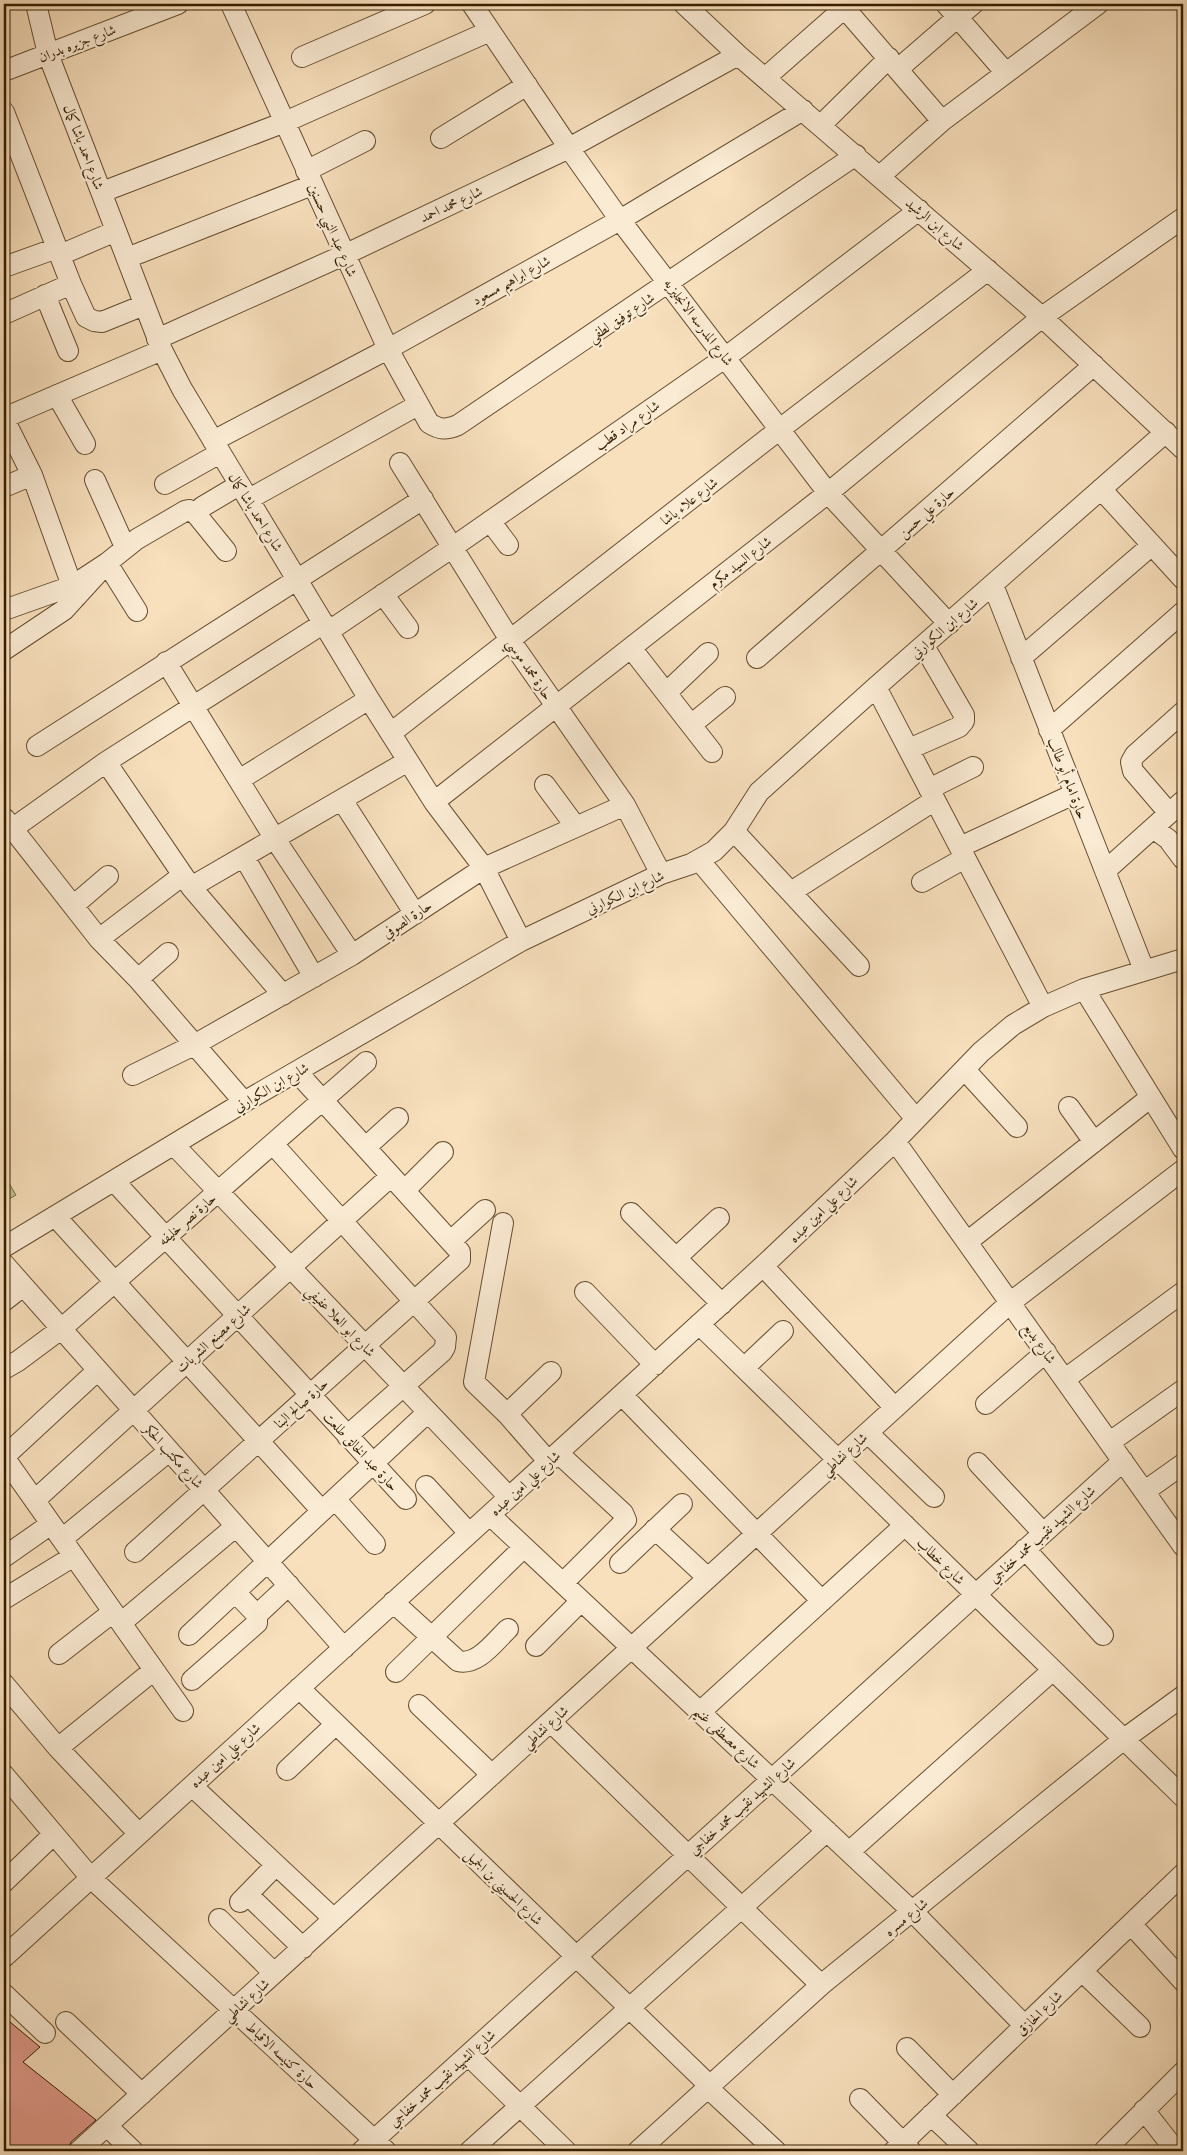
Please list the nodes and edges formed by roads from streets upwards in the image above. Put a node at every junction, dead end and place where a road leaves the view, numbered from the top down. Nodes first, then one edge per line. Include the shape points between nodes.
1 (36, 4) edge
2 (178, 4) edge
3 (231, 4) edge
4 (425, 4) edge
5 (472, 4) edge
6 (684, 4) edge
7 (973, 4) edge
8 (1098, 4) edge
9 (845, 5) edge
10 (1075, 10) edge
11 (951, 11) edge
12 (490, 31) junction
13 (48, 54) junction
14 (738, 55) junction
15 (302, 57) dead end
16 (894, 64) junction
17 (4, 70) edge
18 (1006, 73) junction
19 (765, 78) junction
20 (527, 85) junction
21 (803, 110) junction
22 (4, 112) edge
23 (942, 121) junction
24 (285, 122) junction
25 (821, 125) junction
26 (441, 138) dead end
27 (365, 141) dead end
28 (569, 148) junction
29 (856, 155) junction
30 (880, 176) junction
31 (309, 178) junction
32 (102, 192) junction
33 (918, 210) junction
34 (1183, 218) edge
35 (620, 220) junction
36 (116, 231) junction
37 (58, 251) junction
38 (344, 255) junction
39 (127, 258) junction
40 (4, 267) edge
41 (988, 270) junction
42 (71, 284) junction
43 (670, 284) junction
44 (45, 295) junction
45 (144, 305) junction
46 (4, 314) edge
47 (1042, 316) junction
48 (159, 345) junction
49 (388, 349) junction
50 (68, 351) dead end
51 (726, 357) junction
52 (1094, 365) junction
53 (57, 395) junction
54 (418, 405) junction
55 (4, 418) edge
56 (458, 425) joint
57 (780, 429) junction
58 (1166, 432) junction
59 (86, 444) dead end
60 (217, 447) junction
61 (1183, 449) edge
62 (400, 463) dead end
63 (32, 475) junction
64 (95, 480) dead end
65 (165, 484) dead end
66 (4, 487) edge
67 (1101, 489) junction
68 (244, 492) junction
69 (828, 493) junction
70 (423, 499) junction
71 (202, 506) dead end
72 (490, 521) junction
73 (508, 545) dead end
74 (1152, 545) junction
75 (125, 547) junction
76 (453, 547) junction
77 (226, 551) dead end
78 (881, 552) junction
79 (107, 563) junction
80 (297, 578) junction
81 (1183, 579) edge
82 (993, 585) junction
83 (74, 592) junction
84 (383, 594) junction
85 (4, 610) edge
86 (137, 612) dead end
87 (1183, 612) edge
88 (948, 624) junction
89 (326, 627) junction
90 (408, 628) dead end
91 (510, 640) junction
92 (924, 646) junction
93 (631, 648) junction
94 (4, 650) edge
95 (708, 653) dead end
96 (757, 658) dead end
97 (1021, 658) junction
98 (166, 662) junction
99 (876, 686) junction
100 (666, 693) junction
101 (725, 697) dead end
102 (369, 699) junction
103 (193, 706) junction
104 (555, 707) junction
105 (1183, 712) edge
106 (691, 725) junction
107 (1050, 730) junction
108 (391, 733) junction
109 (37, 746) dead end
110 (908, 749) junction
111 (712, 752) dead end
112 (408, 761) junction
113 (106, 762) junction
114 (973, 768) dead end
115 (239, 780) junction
116 (545, 785) dead end
117 (932, 794) junction
118 (1074, 794) junction
119 (342, 800) junction
120 (434, 802) junction
121 (625, 805) junction
122 (1176, 807) edge
123 (8, 823) edge
124 (576, 827) junction
125 (1153, 828) junction
126 (734, 831) junction
127 (275, 839) junction
128 (962, 852) junction
129 (244, 857) junction
130 (1183, 859) edge
131 (699, 860) junction
132 (484, 868) junction
133 (1104, 871) junction
134 (661, 874) junction
135 (108, 876) dead end
136 (187, 881) junction
137 (922, 882) dead end
138 (792, 892) junction
139 (73, 906) junction
140 (415, 914) junction
141 (100, 939) junction
142 (521, 941) junction
143 (168, 953) dead end
144 (352, 955) junction
145 (1183, 959) edge
146 (859, 966) dead end
147 (1144, 970) junction
148 (314, 977) junction
149 (138, 979) junction
150 (1084, 989) junction
151 (283, 995) junction
152 (1044, 1007) junction
153 (194, 1045) junction
154 (366, 1062) dead end
155 (965, 1070) junction
156 (298, 1072) junction
157 (133, 1075) dead end
158 (1151, 1097) junction
159 (323, 1100) junction
160 (244, 1102) junction
161 (1069, 1107) dead end
162 (398, 1118) dead end
163 (916, 1119) junction
164 (1017, 1127) dead end
165 (895, 1141) junction
166 (1094, 1142) junction
167 (273, 1144) junction
168 (174, 1145) junction
169 (366, 1147) junction
170 (1183, 1149) edge
171 (443, 1152) dead end
172 (1183, 1170) edge
173 (114, 1181) junction
174 (398, 1183) junction
175 (218, 1192) junction
176 (484, 1210) dead end
177 (631, 1213) dead end
178 (55, 1216) junction
179 (719, 1218) dead end
180 (342, 1221) junction
181 (503, 1223) dead end
182 (165, 1238) junction
183 (968, 1242) junction
184 (455, 1246) junction
185 (4, 1247) edge
186 (676, 1258) junction
187 (4, 1264) edge
188 (763, 1266) junction
189 (290, 1268) junction
190 (114, 1282) junction
191 (23, 1286) junction
192 (585, 1292) dead end
193 (1183, 1292) edge
194 (4, 1301) edge
195 (415, 1301) junction
196 (1011, 1302) junction
197 (722, 1304) junction
198 (237, 1316) junction
199 (699, 1324) junction
200 (61, 1329) junction
201 (783, 1331) dead end
202 (364, 1346) junction
203 (1046, 1352) junction
204 (187, 1362) junction
205 (655, 1365) junction
206 (744, 1368) junction
207 (4, 1369) edge
208 (98, 1370) junction
209 (551, 1372) dead end
210 (1065, 1379) junction
211 (403, 1386) junction
212 (1183, 1390) edge
213 (310, 1395) junction
214 (622, 1395) junction
215 (986, 1404) dead end
216 (895, 1408) junction
217 (133, 1411) junction
218 (428, 1412) junction
219 (507, 1414) junction
220 (868, 1433) junction
221 (347, 1436) junction
222 (258, 1441) junction
223 (1110, 1442) junction
224 (169, 1451) junction
225 (4, 1457) edge
226 (553, 1457) junction
227 (838, 1460) junction
228 (1123, 1461) junction
229 (978, 1463) dead end
230 (372, 1464) junction
231 (1183, 1464) edge
232 (426, 1486) dead end
233 (204, 1490) junction
234 (1145, 1491) junction
235 (509, 1497) junction
236 (934, 1497) dead end
237 (35, 1500) junction
238 (406, 1500) dead end
239 (682, 1504) dead end
240 (328, 1505) junction
241 (490, 1515) junction
242 (905, 1525) junction
243 (236, 1526) junction
244 (655, 1529) junction
245 (57, 1531) junction
246 (469, 1533) junction
247 (1044, 1533) junction
248 (757, 1534) junction
249 (375, 1544) dead end
250 (1183, 1546) edge
251 (524, 1548) junction
252 (1025, 1550) junction
253 (134, 1552) dead end
254 (74, 1556) junction
255 (4, 1557) edge
256 (267, 1562) junction
257 (620, 1562) dead end
258 (708, 1578) junction
259 (563, 1583) junction
260 (288, 1586) junction
261 (235, 1592) junction
262 (976, 1594) junction
263 (4, 1599) edge
264 (581, 1601) junction
265 (822, 1601) junction
266 (393, 1602) junction
267 (256, 1614) junction
268 (117, 1617) junction
269 (508, 1629) dead end
270 (188, 1635) dead end
271 (1103, 1635) dead end
272 (432, 1638) junction
273 (536, 1646) dead end
274 (344, 1648) junction
275 (632, 1648) junction
276 (59, 1654) dead end
277 (154, 1670) junction
278 (1053, 1670) junction
279 (396, 1672) dead end
280 (192, 1680) dead end
281 (4, 1684) edge
282 (299, 1688) junction
283 (1183, 1696) edge
284 (419, 1705) dead end
285 (183, 1711) dead end
286 (700, 1712) junction
287 (551, 1722) junction
288 (336, 1724) junction
289 (1124, 1739) junction
290 (58, 1748) junction
291 (287, 1770) dead end
292 (4, 1775) edge
293 (492, 1775) junction
294 (772, 1779) junction
295 (192, 1786) junction
296 (1183, 1797) edge
297 (439, 1824) junction
298 (827, 1831) junction
299 (54, 1834) junction
300 (138, 1834) junction
301 (849, 1852) junction
302 (688, 1856) junction
303 (276, 1865) junction
304 (1183, 1874) edge
305 (91, 1878) junction
306 (4, 1882) edge
307 (742, 1908) junction
308 (913, 1912) junction
309 (219, 1919) dead end
310 (334, 1920) junction
311 (1132, 1924) junction
312 (303, 1948) junction
313 (4, 1957) edge
314 (576, 1957) junction
315 (1082, 1971) junction
316 (274, 1974) junction
317 (1183, 1981) edge
318 (821, 1985) junction
319 (4, 1994) edge
320 (629, 2009) junction
321 (234, 2010) junction
322 (66, 2022) dead end
323 (1025, 2026) junction
324 (1140, 2027) dead end
325 (45, 2033) dead end
326 (907, 2048) dead end
327 (468, 2055) junction
328 (1183, 2072) edge
329 (709, 2087) junction
330 (142, 2094) junction
331 (953, 2095) junction
332 (860, 2100) dead end
333 (520, 2107) junction
334 (1144, 2110) junction
335 (931, 2115) junction
336 (107, 2126) junction
337 (374, 2148) edge
338 (902, 2149) edge
339 (79, 2151) edge
340 (133, 2151) edge
341 (470, 2151) edge
342 (566, 2151) edge
343 (638, 2151) edge
344 (776, 2151) edge
345 (969, 2151) edge
346 (1104, 2151) edge
347 (1176, 2151) edge

1 - 13 street, شارع احمد باشا كمال
2 - 13 street, شارع جزيره بدران
3 - 24 street, شارع عبد النبي حسنين
4 - 15 street
5 - 12 street, شارع المدرسه الانجليزيه
6 - 14 street, شارع ابن الرشيد
7 - 11 street
8 - 10 street
9 - 16 street
9 - 19 street
10 - 18 street
11 - 16 street
11 - 18 street
12 - 20 street, شارع المدرسه الانجليزيه
12 - 24 street
13 - 17 street, شارع جزيره بدران
13 - 32 street, شارع احمد باشا كمال
14 - 19 street, شارع ابن الرشيد
14 - 28 street, شارع محمد احمد
16 - 23 street
16 - 25 street
18 - 23 street
19 - 21 street, شارع ابن الرشيد
20 - 26 street
20 - 28 street, شارع المدرسه الانجليزيه
21 - 25 street, شارع ابن الرشيد
21 - 35 street, شارع ابراهيم مسعود
22 - 37 street
23 - 30 street
24 - 31 street, شارع عبد النبي حسنين
24 - 32 street
25 - 29 street, شارع ابن الرشيد
27 - 31 street
28 - 35 street, شارع المدرسه الانجليزيه
28 - 38 street, شارع محمد احمد
29 - 30 street, شارع ابن الرشيد
29 - 43 street, شارع توفيق لطفي
30 - 33 street, شارع ابن الرشيد
31 - 38 street, شارع عبد النبي حسنين
31 - 39 street
32 - 36 street, شارع احمد باشا كمال
33 - 41 street, شارع ابن الرشيد
33 - 51 street, شارع مراد قطب
34 - 47 street, شارع السيد مكرم
35 - 43 street, شارع المدرسه الانجليزيه
35 - 49 street, شارع ابراهيم مسعود
36 - 37 street
36 - 39 street, شارع احمد باشا كمال
37 - 40 street
37 - 42 street
38 - 48 street, شارع محمد احمد
38 - 49 street, شارع عبد النبي حسنين
39 - 45 street, شارع احمد باشا كمال
41 - 47 street, شارع ابن الرشيد
41 - 57 street, شارع علاء باشا
42 - 44 street
42 - 45 street via 86,317 94,321 102,322
43 - 51 street, شارع المدرسه الانجليزيه
43 - 56 street, شارع توفيق لطفي
44 - 46 street
44 - 50 street
45 - 48 street, شارع احمد باشا كمال
47 - 52 street, شارع ابن الرشيد
47 - 69 street, شارع السيد مكرم
48 - 53 street, شارع محمد احمد
48 - 60 street, شارع احمد باشا كمال
49 - 54 street, شارع عبد النبي حسنين
49 - 60 street, شارع ابراهيم مسعود
51 - 57 street, شارع المدرسه الانجليزيه
51 - 72 street, شارع مراد قطب
52 - 58 street, شارع ابن الرشيد
52 - 78 street, حارة علي حسن
53 - 55 street, شارع محمد احمد
53 - 59 street
54 - 56 street, شارع عبد النبي حسنين via 429,423 437,428 448,429
54 - 68 street
55 - 63 street
57 - 69 street, شارع المدرسه الانجليزيه
57 - 91 street, شارع علاء باشا
58 - 61 street, شارع ابن الرشيد
58 - 67 street, شارع ابن الكوارني
60 - 65 street, شارع ابراهيم مسعود
60 - 68 street, شارع احمد باشا كمال
62 - 70 street, حارة محمد موسي
63 - 66 street
63 - 83 street
64 - 75 street
67 - 74 street
67 - 82 street, شارع ابن الكوارني
68 - 71 street
68 - 80 street, شارع احمد باشا كمال
69 - 78 street, شارع المدرسه الانجليزيه
69 - 93 street, شارع السيد مكرم
70 - 76 street, حارة محمد موسي
70 - 80 street
72 - 73 street
72 - 76 street, شارع مراد قطب
74 - 81 street
74 - 97 street
75 - 77 street via 189,510 196,514
75 - 79 street
76 - 84 street, شارع مراد قطب
76 - 91 street, حارة محمد موسي
78 - 88 street, شارع المدرسه الانجليزيه
78 - 96 street, حارة علي حسن
79 - 83 street
79 - 86 street
80 - 89 street, شارع احمد باشا كمال
80 - 98 street
82 - 88 street, شارع ابن الكوارني
82 - 97 street, حارة امام أبو طالب
83 - 85 street
83 - 94 street via 64,610
84 - 89 street, شارع مراد قطب
84 - 90 street
87 - 107 street
88 - 92 street, شارع ابن الكوارني
89 - 102 street, شارع احمد باشا كمال
89 - 103 street, شارع مراد قطب
91 - 104 street, حارة محمد موسي
91 - 108 street, شارع علاء باشا
92 - 99 street, شارع ابن الكوارني
92 - 110 street via 964,715 964,721 959,727
93 - 100 street
93 - 104 street, شارع السيد مكرم
95 - 100 street
97 - 107 street, حارة امام أبو طالب
98 - 103 street
98 - 109 street
99 - 110 street
99 - 126 street, شارع ابن الكوارني via 759,792
100 - 106 street
101 - 106 street
102 - 108 street, شارع احمد باشا كمال
102 - 115 street
103 - 113 street, شارع مراد قطب
103 - 115 street
104 - 120 street, شارع السيد مكرم
104 - 121 street, حارة محمد موسي
105 - 122 street via 1131,762 1133,771
106 - 111 street
107 - 118 street, حارة امام أبو طالب
108 - 112 street, شارع احمد باشا كمال
110 - 117 street
112 - 119 street
112 - 120 street, شارع احمد باشا كمال
113 - 123 street, شارع مراد قطب
113 - 136 street
114 - 117 street
115 - 127 street
116 - 124 street
117 - 128 street
117 - 138 street
118 - 128 street
118 - 133 street, حارة امام أبو طالب
119 - 127 street
119 - 140 street
120 - 132 street, شارع احمد باشا كمال
121 - 124 street, حارة الصوفي
121 - 134 street, حارة محمد موسي
122 - 125 street
123 - 139 street
124 - 132 street, حارة الصوفي
125 - 130 street via 1168,839
125 - 133 street
126 - 131 street, شارع ابن الكوارني via 714,851
126 - 138 street
127 - 129 street
127 - 144 street
128 - 137 street
128 - 152 street
129 - 136 street
129 - 148 street
131 - 134 street, شارع ابن الكوارني
131 - 163 street
132 - 140 street, حارة الصوفي
132 - 142 street, شارع احمد باشا كمال
133 - 147 street, حارة امام أبو طالب
134 - 142 street, شارع ابن الكوارني
135 - 139 street
136 - 141 street
136 - 151 street
138 - 146 street
139 - 141 street
140 - 144 street, حارة الصوفي
141 - 149 street
142 - 156 street, شارع ابن الكوارني
143 - 149 street
144 - 148 street, حارة الصوفي
145 - 147 street, شارع علي امين عبده
147 - 150 street, شارع علي امين عبده
148 - 151 street, حارة الصوفي
149 - 153 street
150 - 152 street, شارع علي امين عبده
150 - 158 street
151 - 153 street, حارة الصوفي
152 - 155 street, شارع علي امين عبده via 1014,1025
153 - 157 street, حارة الصوفي
153 - 160 street
154 - 159 street, حارة نصر خليفه
155 - 163 street, شارع علي امين عبده
155 - 164 street
156 - 159 street
156 - 160 street, شارع ابن الكوارني
158 - 166 street
158 - 170 street
159 - 167 street, حارة نصر خليفه
159 - 169 street
160 - 168 street, شارع ابن الكوارني
161 - 166 street
162 - 169 street
163 - 165 street, شارع علي امين عبده
165 - 183 street, شارع بديع
165 - 188 street, شارع علي امين عبده
166 - 183 street
167 - 175 street, حارة نصر خليفه
167 - 180 street
168 - 173 street, شارع ابن الكوارني
168 - 175 street, شارع ابو العلا عفيفي
169 - 174 street
171 - 174 street, شارع مصنع الشربات
172 - 196 street, شارع نشاطي
173 - 178 street, شارع ابن الكوارني
173 - 182 street, حارة عبد الخالق طلعت
174 - 180 street, شارع مصنع الشربات
174 - 184 street
175 - 182 street, حارة نصر خليفه
175 - 189 street, شارع ابو العلا عفيفي
176 - 184 street, حارة صالح البنا
177 - 186 street
178 - 185 street, شارع ابن الكوارني
178 - 190 street
179 - 186 street
180 - 189 street, شارع مصنع الشربات
180 - 195 street
181 - 219 street via 474,1380 476,1386
182 - 190 street, حارة نصر خليفه
182 - 198 street, حارة عبد الخالق طلعت
183 - 196 street, شارع بديع
184 - 195 street, حارة صالح البنا via 460,1260
186 - 197 street
187 - 191 street, شارع مكتب الحكر
188 - 197 street, شارع علي امين عبده
188 - 216 street
189 - 198 street, شارع مصنع الشربات
189 - 202 street, شارع ابو العلا عفيفي
190 - 200 street, حارة نصر خليفه
190 - 204 street
191 - 194 street
191 - 200 street, شارع مكتب الحكر
192 - 205 street
193 - 210 street
195 - 202 street, حارة صالح البنا
195 - 211 street via 444,1333 446,1342 442,1352
196 - 203 street, شارع بديع
196 - 216 street, شارع نشاطي
197 - 199 street, شارع علي امين عبده
198 - 204 street, شارع مصنع الشربات
198 - 213 street, حارة عبد الخالق طلعت
199 - 205 street, شارع علي امين عبده
199 - 206 street, شارع خطاب
200 - 207 street, حارة نصر خليفه
200 - 208 street, شارع مكتب الحكر
201 - 206 street
202 - 211 street, شارع ابو العلا عفيفي
202 - 213 street, حارة صالح البنا
203 - 210 street, شارع بديع
203 - 215 street
204 - 217 street, شارع مصنع الشربات
204 - 222 street
205 - 214 street, شارع علي امين عبده
206 - 227 street, شارع خطاب
208 - 217 street, شارع مكتب الحكر
208 - 225 street
209 - 219 street
210 - 223 street, شارع بديع
211 - 218 street, شارع ابو العلا عفيفي
211 - 221 street
212 - 223 street
213 - 221 street, حارة عبد الخالق طلعت
213 - 222 street, حارة صالح البنا
214 - 226 street, شارع علي امين عبده
214 - 248 street
216 - 220 street, شارع نشاطي
217 - 224 street, شارع مكتب الحكر
217 - 237 street, شارع مصنع الشربات
218 - 230 street
218 - 235 street, شارع ابو العلا عفيفي
219 - 226 street
220 - 227 street, شارع نشاطي
220 - 236 street
221 - 230 street, حارة عبد الخالق طلعت
222 - 233 street, حارة صالح البنا
222 - 240 street
223 - 228 street, شارع بديع
224 - 233 street, شارع مكتب الحكر
224 - 245 street
225 - 237 street
226 - 235 street, شارع علي امين عبده
226 - 259 street via 623,1513 626,1520
227 - 242 street, شارع خطاب
227 - 248 street, شارع نشاطي
228 - 234 street, شارع بديع
228 - 247 street, شارع الشهيد نقيب محمد خفاجي
229 - 247 street
230 - 238 street, حارة عبد الخالق طلعت
230 - 240 street
231 - 234 street
232 - 246 street
233 - 243 street, شارع مكتب الحكر
233 - 253 street, حارة صالح البنا
234 - 250 street, شارع بديع
235 - 241 street, شارع علي امين عبده
237 - 245 street
239 - 244 street
240 - 249 street
240 - 256 street
241 - 246 street, شارع علي امين عبده
241 - 251 street, شارع مصطفى غنيم
242 - 262 street, شارع خطاب
242 - 265 street
243 - 256 street, شارع مكتب الحكر
243 - 268 street
244 - 257 street
244 - 258 street
245 - 254 street
245 - 255 street
246 - 266 street, شارع علي امين عبده
247 - 252 street, شارع الشهيد نقيب محمد خفاجي
248 - 258 street, شارع نشاطي
248 - 265 street
251 - 259 street, شارع مصطفى غنيم
251 - 272 street
252 - 262 street, شارع الشهيد نقيب محمد خفاجي
252 - 271 street
254 - 263 street
254 - 268 street
256 - 260 street, شارع مكتب الحكر
256 - 261 street
258 - 275 street, شارع نشاطي
259 - 264 street, شارع مصطفى غنيم
260 - 267 street
260 - 274 street, شارع مكتب الحكر
261 - 267 street
261 - 270 street
262 - 278 street, شارع خطاب
262 - 294 street, شارع الشهيد نقيب محمد خفاجي
264 - 273 street
264 - 275 street, شارع مصطفى غنيم
265 - 286 street
266 - 272 street
266 - 274 street, شارع علي امين عبده
267 - 280 street via 256,1625
268 - 276 street
268 - 277 street
269 - 272 street via 477,1658 468,1662 458,1661
272 - 279 street
274 - 282 street, شارع علي امين عبده
275 - 286 street, شارع مصطفى غنيم
275 - 287 street, شارع نشاطي
277 - 285 street
277 - 290 street
278 - 289 street, شارع خطاب
278 - 301 street
281 - 290 street
282 - 288 street, شارع الحسيني بن الجميل
282 - 295 street, شارع علي امين عبده
283 - 289 street, شارع مسره
284 - 293 street
286 - 294 street, شارع مصطفى غنيم
287 - 293 street, شارع نشاطي
287 - 302 street
288 - 291 street
288 - 297 street, شارع الحسيني بن الجميل
289 - 296 street, شارع خطاب
289 - 308 street, شارع مسره
290 - 300 street
292 - 299 street, حارة كنيسه الاقباط
293 - 297 street, شارع نشاطي
294 - 298 street, شارع مصطفى غنيم
294 - 302 street, شارع الشهيد نقيب محمد خفاجي
295 - 300 street, شارع علي امين عبده
295 - 303 street
297 - 310 street, شارع نشاطي
297 - 314 street, شارع الحسيني بن الجميل
298 - 301 street, شارع مصطفى غنيم
298 - 307 street
299 - 305 street, حارة كنيسه الاقباط
299 - 306 street
300 - 305 street, شارع علي امين عبده
301 - 308 street, شارع مصطفى غنيم
302 - 307 street
302 - 314 street, شارع الشهيد نقيب محمد خفاجي
303 - 310 street
303 - 312 street via 244,1899
304 - 311 street, شارع الحازق
305 - 313 street, شارع علي امين عبده
305 - 321 street, حارة كنيسه الاقباط
307 - 318 street
307 - 320 street
308 - 318 street, شارع مسره
308 - 323 street, شارع مصطفى غنيم
309 - 316 street
310 - 312 street, شارع نشاطي
311 - 315 street, شارع الحازق
311 - 317 street
312 - 316 street, شارع نشاطي
314 - 320 street, شارع الحسيني بن الجميل
314 - 327 street, شارع الشهيد نقيب محمد خفاجي
315 - 323 street, شارع الحازق
315 - 324 street
316 - 321 street, شارع نشاطي
318 - 329 street, شارع مسره
319 - 325 street
320 - 329 street, شارع الحسيني بن الجميل
320 - 333 street
321 - 330 street, شارع نشاطي
321 - 337 street, حارة كنيسه الاقباط
322 - 330 street
323 - 331 street, شارع الحازق
326 - 331 street
327 - 333 street
327 - 337 street, شارع الشهيد نقيب محمد خفاجي
328 - 334 street
329 - 343 street, شارع مسره
329 - 344 street, شارع الحسيني بن الجميل
330 - 336 street, شارع نشاطي
331 - 335 street, شارع الحازق
332 - 338 street
333 - 341 street
333 - 342 street
334 - 346 street
334 - 347 street
335 - 338 street, شارع الحازق
335 - 345 street
336 - 339 street, شارع نشاطي
336 - 340 street

